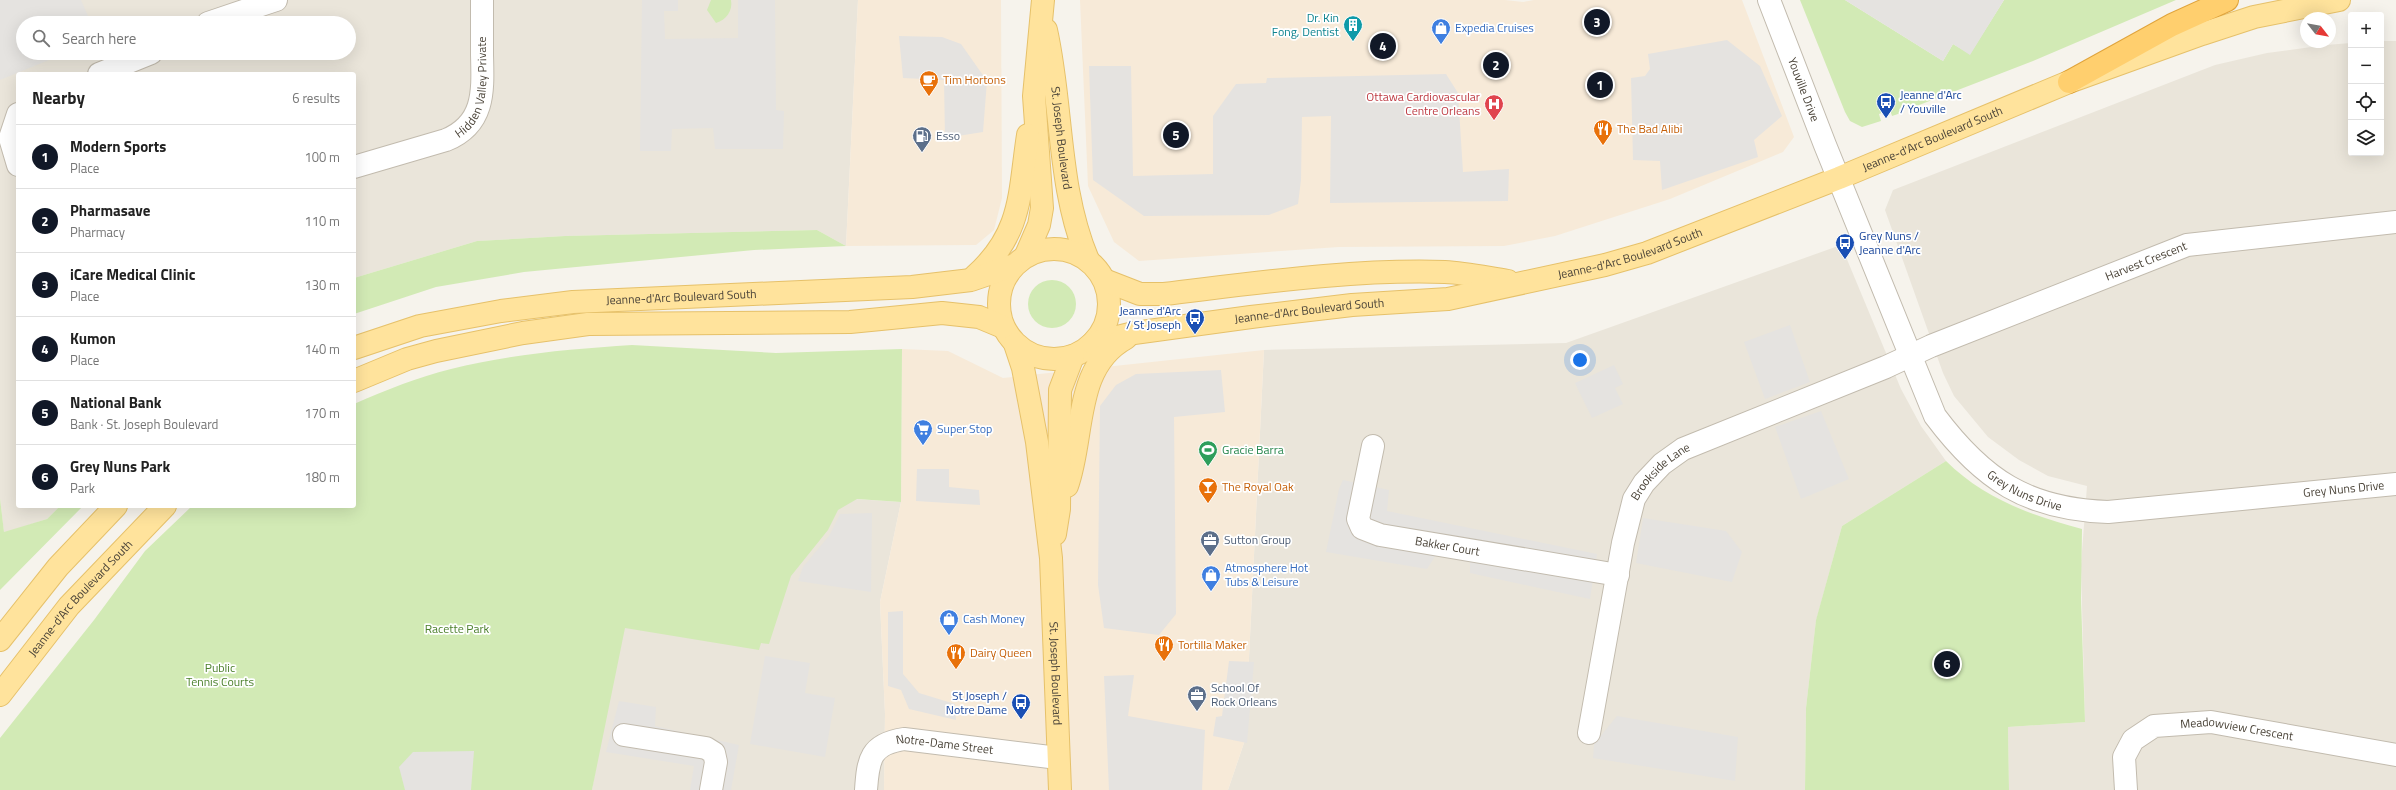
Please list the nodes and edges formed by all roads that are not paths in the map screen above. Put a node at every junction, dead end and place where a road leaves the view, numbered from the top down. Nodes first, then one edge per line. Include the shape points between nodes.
1 (276, 0) edge
2 (482, 0) edge
3 (1770, 0) edge
4 (2227, 0) edge
5 (2339, 0) edge
6 (1043, 7) edge
7 (229, 16) edge
8 (134, 60) edge
9 (104, 72) edge
10 (2069, 82) junction
11 (1034, 96) junction
12 (16, 120) edge
13 (16, 158) edge
14 (356, 166) edge
15 (1839, 178) junction
16 (2396, 222) edge
17 (1019, 260) junction
18 (1088, 260) junction
19 (971, 280) junction
20 (1104, 280) junction
21 (1526, 283) junction
22 (1134, 333) junction
23 (1009, 335) junction
24 (1093, 343) junction
25 (356, 347) edge
26 (1073, 356) junction
27 (1910, 357) junction
28 (356, 380) edge
29 (1373, 446) dead end
30 (2396, 484) edge
31 (114, 508) edge
32 (156, 509) edge
33 (1059, 509) junction
34 (1051, 558) junction
35 (1618, 575) junction
36 (0, 640) edge
37 (0, 695) edge
38 (1589, 733) dead end
39 (624, 735) dead end
40 (2396, 755) edge
41 (1058, 758) junction
42 (711, 790) edge
43 (866, 790) edge
44 (1060, 790) edge
45 (2126, 790) edge

1 - 7 street
2 - 14 street, Hidden Valley Private via 483,90 479,108 467,128 446,140
3 - 15 street, Youville Drive
4 - 10 highway via 2172,25
5 - 10 main road, Jeanne-d'Arc Boulevard South via 2254,17
6 - 11 main road, St. Joseph Boulevard
6 - 18 main road, St. Joseph Boulevard via 1054,69 1070,207
8 - 9 street
10 - 15 main road, Jeanne-d'Arc Boulevard South
11 - 17 main road, St. Joseph Boulevard via 1042,208 1039,225
11 - 19 main road via 1019,204 1014,221 993,260
12 - 13 street via 10,138
15 - 21 main road, Jeanne-d'Arc Boulevard South via 1648,253
15 - 27 street, Grey Nuns Drive
16 - 27 street, Harvest Crescent via 2187,245 1931,346
17 - 18 main road via 1042,249 1058,248 1074,252
17 - 19 main road, Jeanne-d'Arc Boulevard South
17 - 23 main road via 1003,280 998,295 998,311
18 - 20 main road
19 - 25 main road, Jeanne-d'Arc Boulevard South via 912,287 566,303 501,311 420,326
20 - 21 main road, Jeanne-d'Arc Boulevard South via 1140,294 1164,294 1314,277 1384,273 1446,272
20 - 24 main road via 1109,296 1108,313 1103,329
21 - 22 main road, Jeanne-d'Arc Boulevard South via 1448,299 1352,305
22 - 24 main road, Jeanne-d'Arc Boulevard South
22 - 33 main road via 1114,344 1093,372 1082,409 1074,466
23 - 26 main road via 1028,353 1042,358 1058,359
23 - 28 main road, Jeanne-d'Arc Boulevard South via 979,317 942,313 850,322 588,324 523,333 429,353 407,359
23 - 34 main road, St. Joseph Boulevard via 1023,368 1036,442
24 - 26 main road
26 - 33 main road, St. Joseph Boulevard via 1060,390
27 - 30 street, Grey Nuns Drive via 1935,416 1962,451 1993,478 2030,498 2072,510 2108,512
27 - 35 street, Brookside Lane via 1683,449 1662,464 1644,482 1634,499
29 - 35 street, Bakker Court via 1358,519 1362,528 1380,535
31 - 36 main road via 58,567
32 - 37 main road, Jeanne-d'Arc Boulevard South via 70,606
33 - 34 main road, St. Joseph Boulevard
34 - 41 main road, St. Joseph Boulevard
35 - 38 street, Brookside Lane
39 - 42 street via 706,748 714,753 716,762
40 - 45 street, Meadowview Crescent via 2211,722 2154,726 2133,740 2124,757
41 - 43 street, Notre-Dame Street via 904,739 892,741 880,747 871,756 867,768
41 - 44 main road, St. Joseph Boulevard

